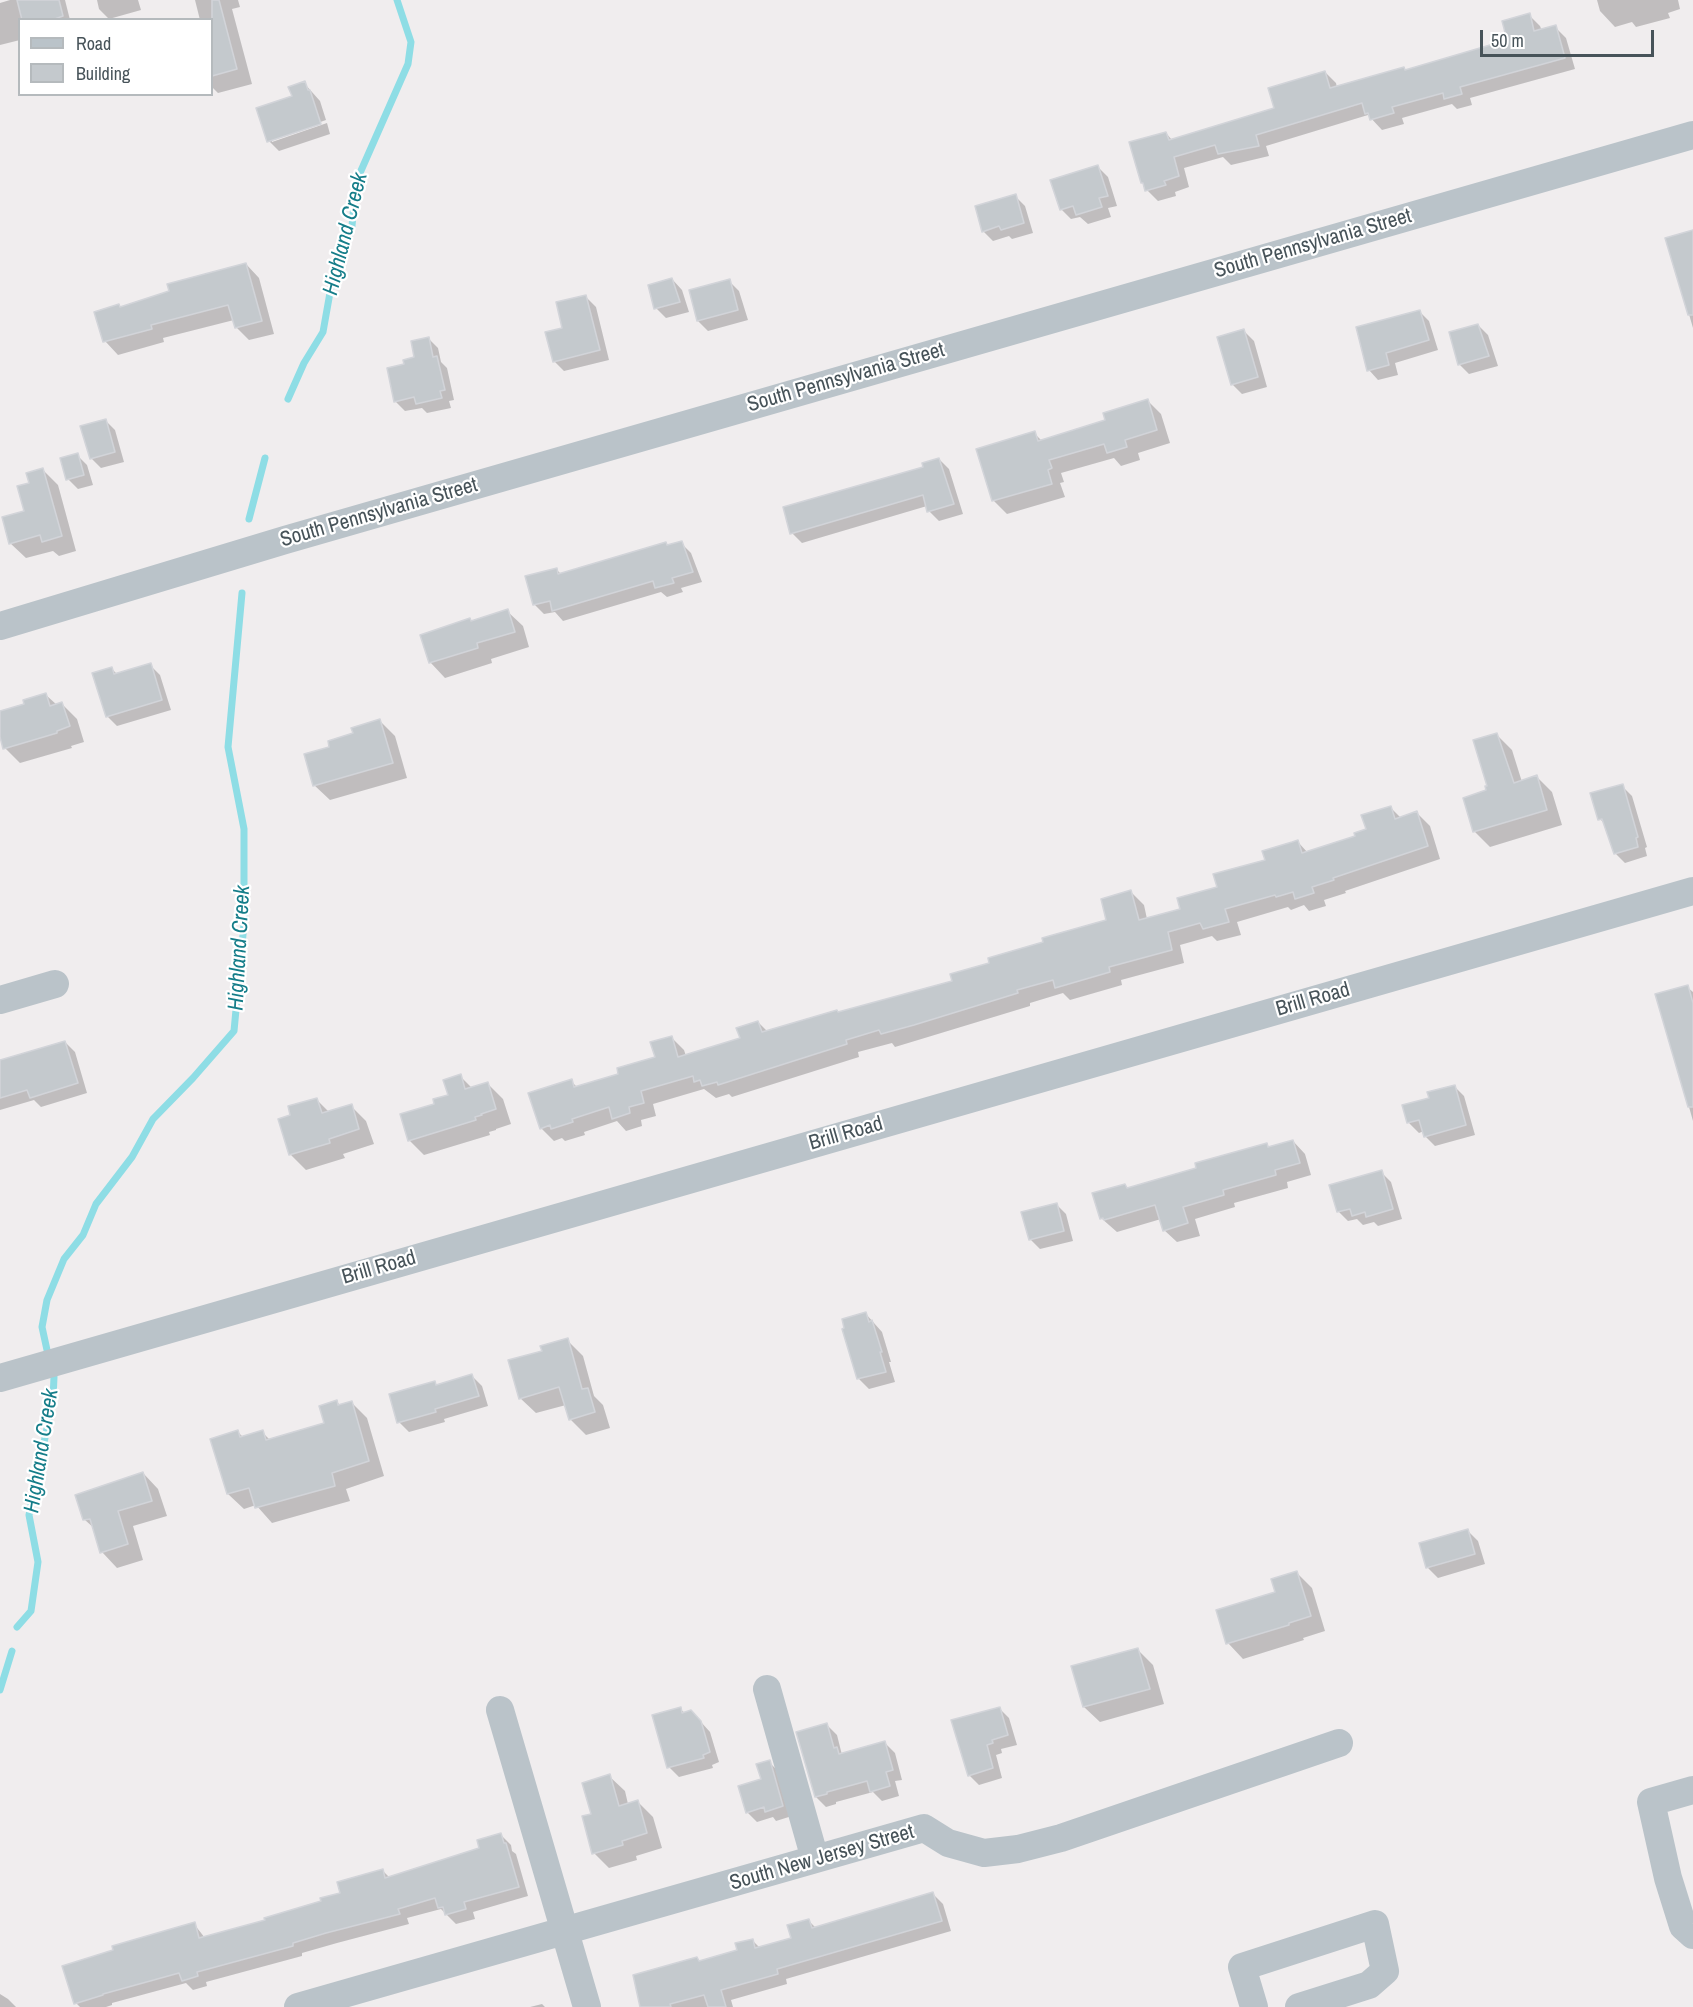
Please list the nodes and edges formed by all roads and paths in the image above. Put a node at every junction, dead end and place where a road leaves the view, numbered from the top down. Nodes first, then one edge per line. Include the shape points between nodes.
1 (1693, 135) edge
2 (0, 626) edge
3 (1693, 891) edge
4 (55, 984) dead end
5 (0, 1000) edge
6 (0, 1378) edge
7 (767, 1689) dead end
8 (500, 1710) dead end
9 (1339, 1743) dead end
10 (1693, 1790) edge
11 (815, 1859) junction
12 (566, 1930) junction
13 (1693, 1935) edge
14 (298, 2007) edge
15 (587, 2007) edge
16 (1254, 2007) edge
17 (1299, 2007) edge

1 - 2 street, South Pennsylvania Street via 264,546
3 - 6 street, Brill Road
4 - 5 street
7 - 11 street
8 - 12 street
9 - 11 street, South New Jersey Street via 1061,1838 1018,1849 984,1853 948,1843 924,1828
10 - 13 street via 1651,1802 1674,1898 1683,1926
11 - 12 street, South New Jersey Street
12 - 14 street, South New Jersey Street
12 - 15 street
16 - 17 street via 1242,1967 1375,1924 1385,1971 1369,1985

